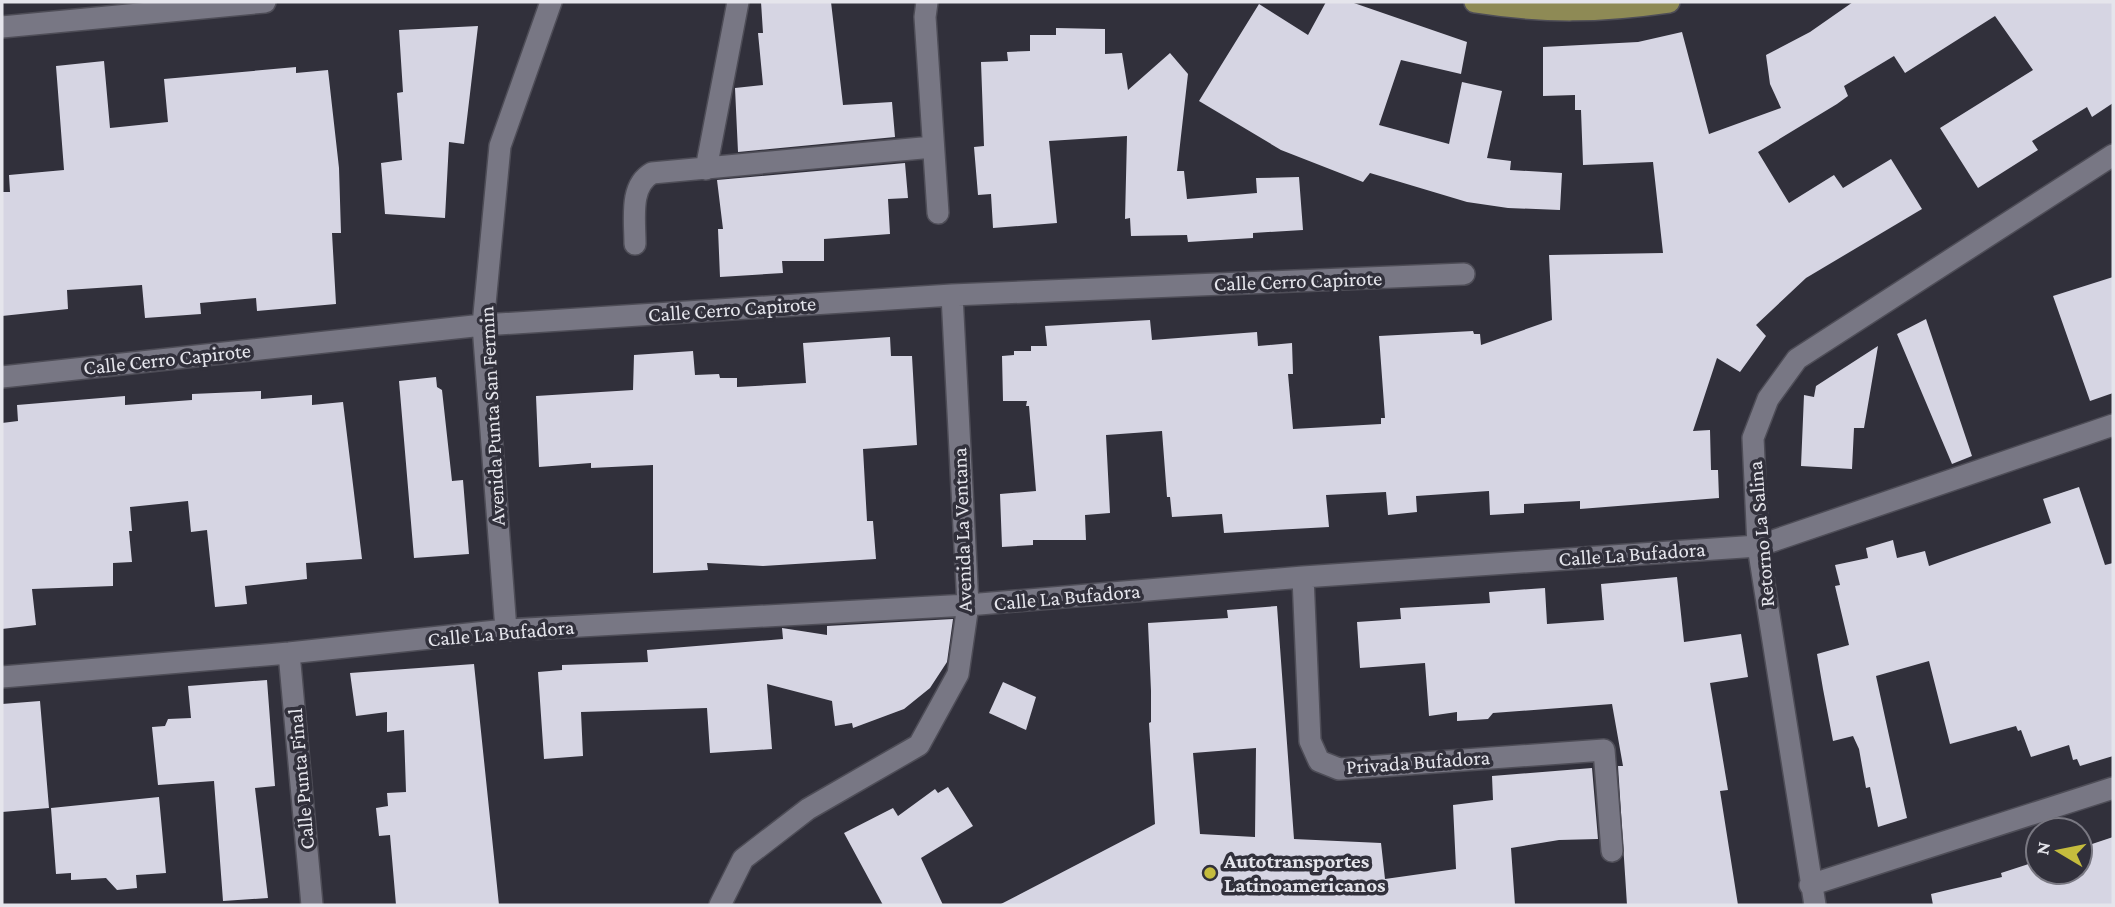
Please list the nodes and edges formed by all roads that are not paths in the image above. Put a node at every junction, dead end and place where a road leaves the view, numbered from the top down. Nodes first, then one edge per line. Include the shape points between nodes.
1 (265, 2) edge
2 (551, 2) edge
3 (738, 2) edge
4 (927, 2) edge
5 (1475, 2) edge
6 (1670, 2) edge
7 (2, 27) edge
8 (933, 147) junction
9 (2113, 155) edge
10 (706, 169) junction
11 (938, 213) dead end
12 (635, 244) dead end
13 (1464, 274) dead end
14 (952, 295) junction
15 (483, 325) junction
16 (2, 377) edge
17 (2113, 425) edge
18 (1758, 546) junction
19 (1303, 576) junction
20 (968, 605) junction
21 (506, 630) junction
22 (289, 653) junction
23 (2, 677) edge
24 (2113, 788) edge
25 (1612, 851) dead end
26 (1813, 895) edge
27 (312, 905) edge
28 (720, 905) edge

1 - 7 street
2 - 15 street, Avenida Punta San Fermin via 500,146
3 - 10 street
4 - 8 street
5 - 6 main road via 1532,11 1588,11
8 - 10 street
8 - 11 street
9 - 18 street, Retorno La Salina via 1797,359 1768,399 1753,438
10 - 12 street via 652,173 642,179 636,189
13 - 14 street, Calle Cerro Capirote
14 - 15 street, Calle Cerro Capirote
14 - 20 street, Avenida La Ventana
15 - 16 street, Calle Cerro Capirote
15 - 21 street, Avenida Punta San Fermin
17 - 18 street, Calle La Bufadora
18 - 19 street, Calle La Bufadora
18 - 26 street, Retorno La Salina
19 - 20 street, Calle La Bufadora
19 - 25 street, Privada Bufadora via 1310,741 1319,761 1339,769 1604,750
20 - 21 street, Calle La Bufadora
20 - 28 street, Avenida La Ventana via 958,674 919,745 808,809 743,859
21 - 22 street, Calle La Bufadora
22 - 23 street, Calle La Bufadora
22 - 27 street, Calle Punta Final
24 - 26 street, Retorno La Salina

